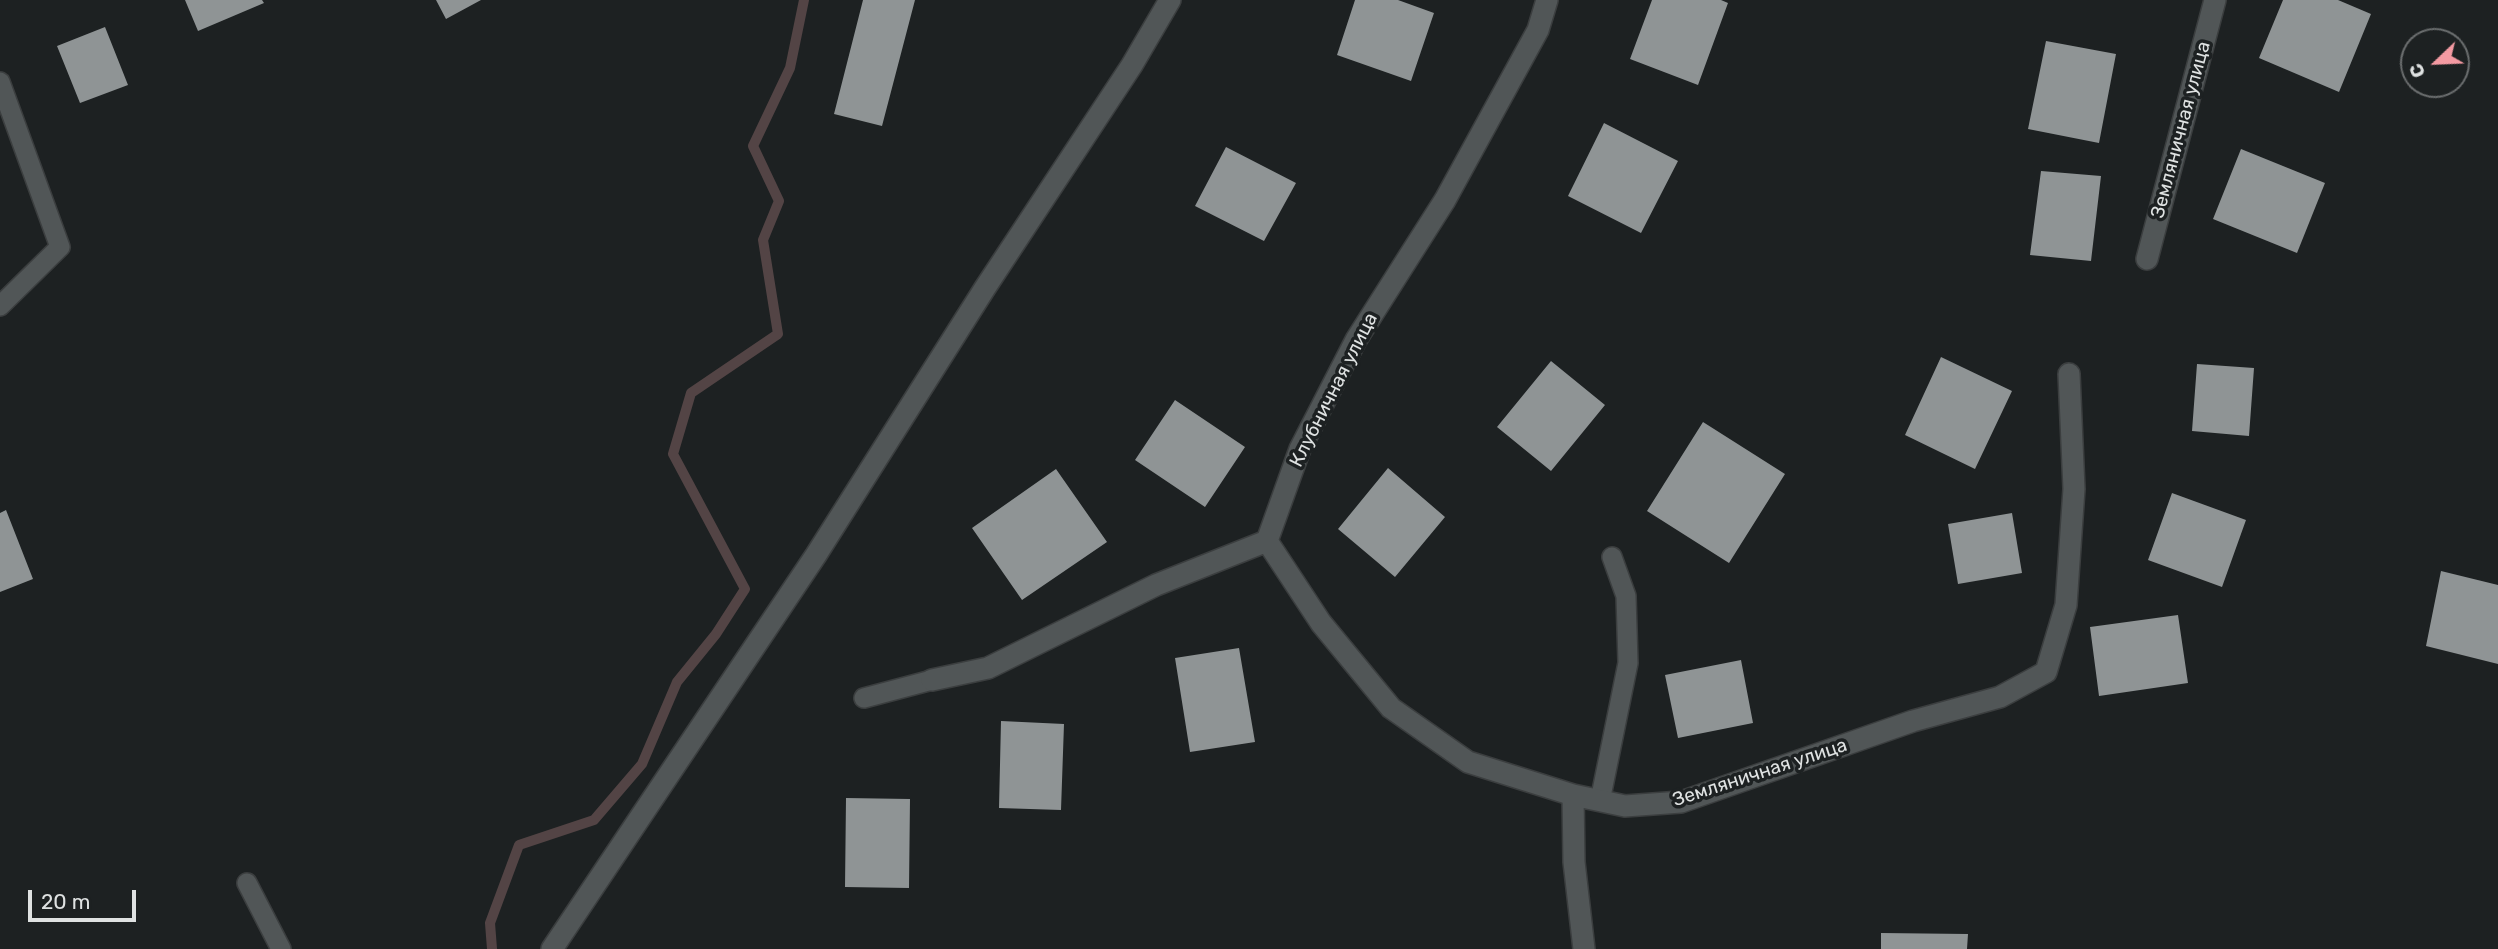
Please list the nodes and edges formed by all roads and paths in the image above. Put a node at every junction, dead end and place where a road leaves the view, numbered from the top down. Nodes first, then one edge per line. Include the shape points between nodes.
1 (1170, 0) edge
2 (1546, 0) edge
3 (2215, 0) edge
4 (0, 82) edge
5 (2147, 259) dead end
6 (0, 306) edge
7 (2069, 374) dead end
8 (1267, 541) junction
9 (1612, 557) dead end
10 (932, 680) joint
11 (864, 698) dead end
12 (1573, 794) junction
13 (1600, 801) junction
14 (247, 883) dead end
15 (281, 949) edge
16 (552, 949) edge
17 (1584, 949) edge

1 - 16 street via 816,555
2 - 8 street, Клубничная улица via 1538,30 1445,200 1349,352 1300,449
3 - 5 street, Земляничная улица
4 - 6 lane via 60,247
7 - 13 street, Земляничная улица via 2074,489 2066,605 2046,672 2000,697 1913,721 1681,802 1625,807
8 - 10 street via 1156,585 988,667
8 - 12 street, Земляничная улица via 1321,622 1391,708 1468,762
9 - 13 lane via 1626,596 1628,663
10 - 11 lane
12 - 13 street, Земляничная улица
12 - 17 street via 1574,862
14 - 15 lane

